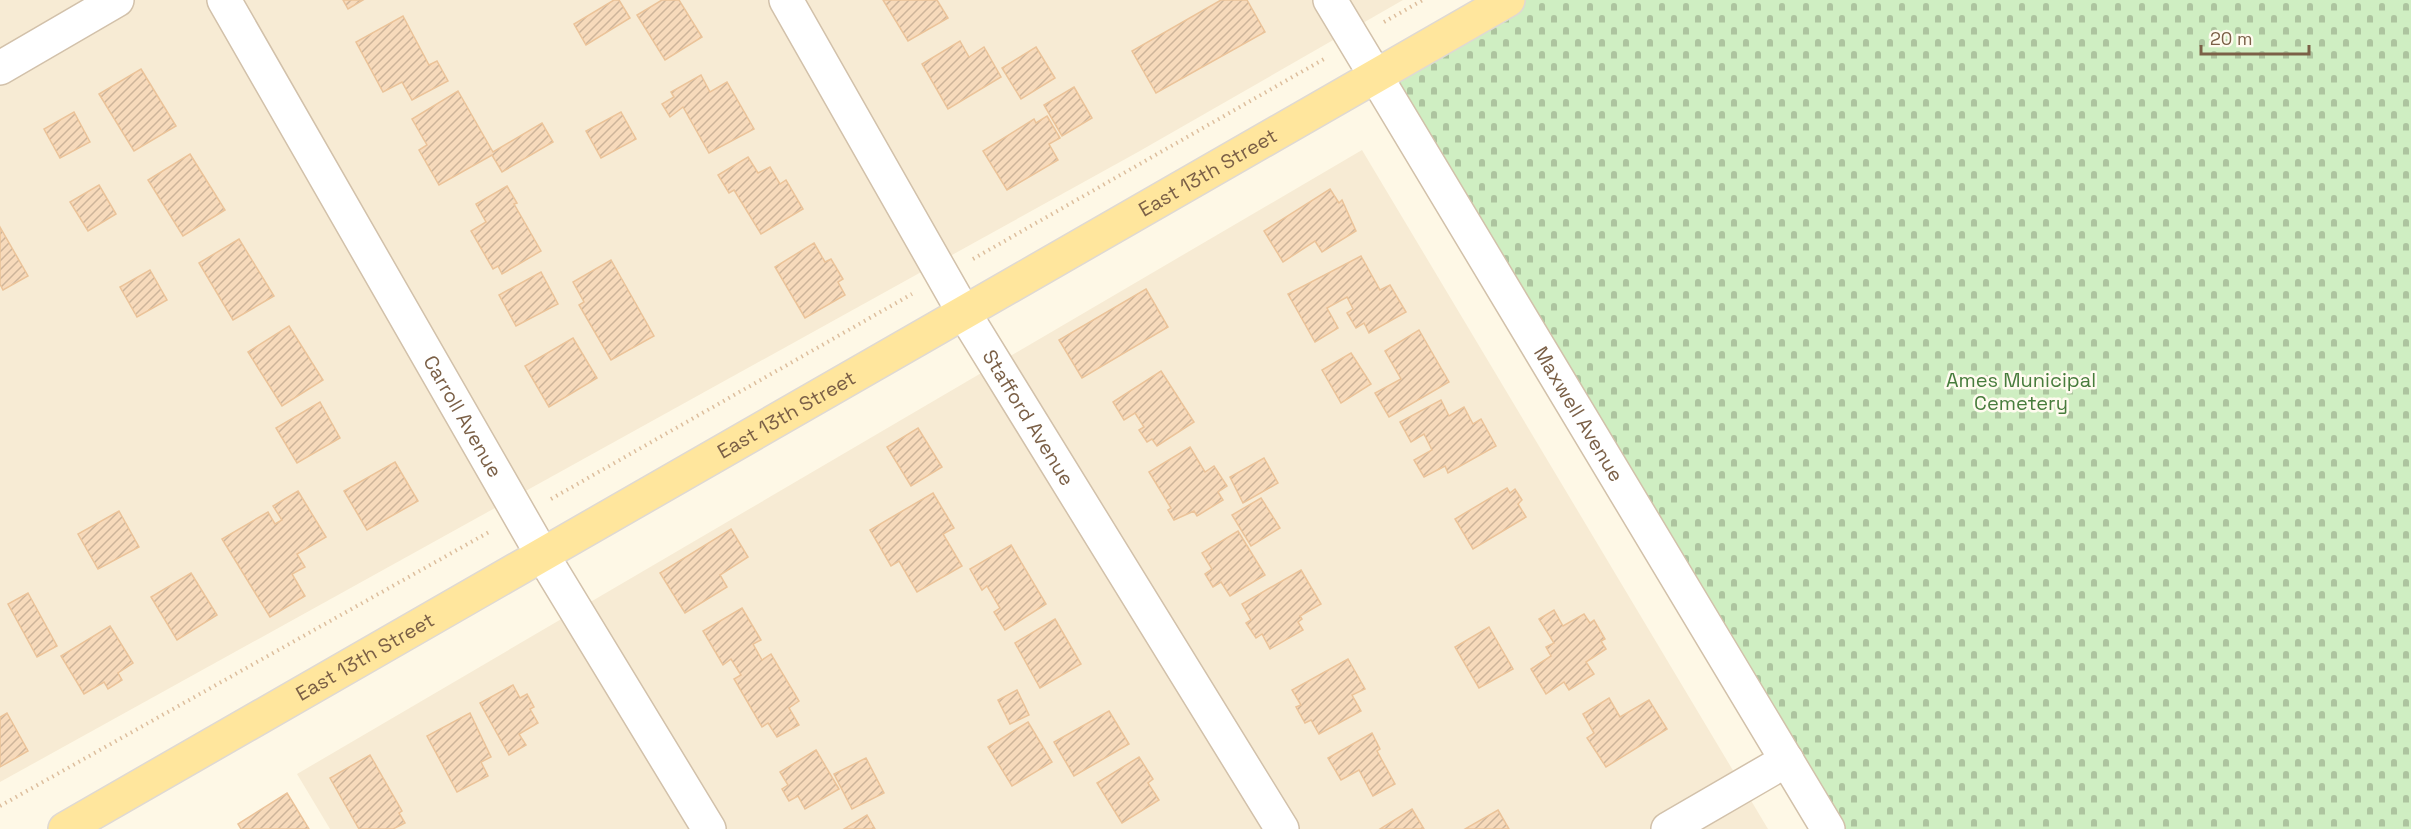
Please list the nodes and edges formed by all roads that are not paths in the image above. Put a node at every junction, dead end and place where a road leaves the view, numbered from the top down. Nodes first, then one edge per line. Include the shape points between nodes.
1 (117, 0) edge
2 (224, 0) edge
3 (786, 0) edge
4 (1330, 0) edge
5 (1508, 0) edge
6 (0, 68) edge
7 (1374, 76) junction
8 (964, 313) junction
9 (543, 556) junction
10 (1787, 760) junction
11 (64, 829) edge
12 (709, 829) edge
13 (1282, 829) edge
14 (1668, 829) edge
15 (1828, 829) edge

1 - 6 street
2 - 9 street, Carroll Avenue
3 - 8 street, Stafford Avenue
4 - 7 street, Maxwell Avenue
5 - 7 main road, East 13th Street
7 - 8 main road, East 13th Street
7 - 10 street, Maxwell Avenue
8 - 9 main road, East 13th Street
8 - 13 street, Stafford Avenue
9 - 11 main road, East 13th Street
9 - 12 street, Carroll Avenue
10 - 14 street
10 - 15 street, Maxwell Avenue

